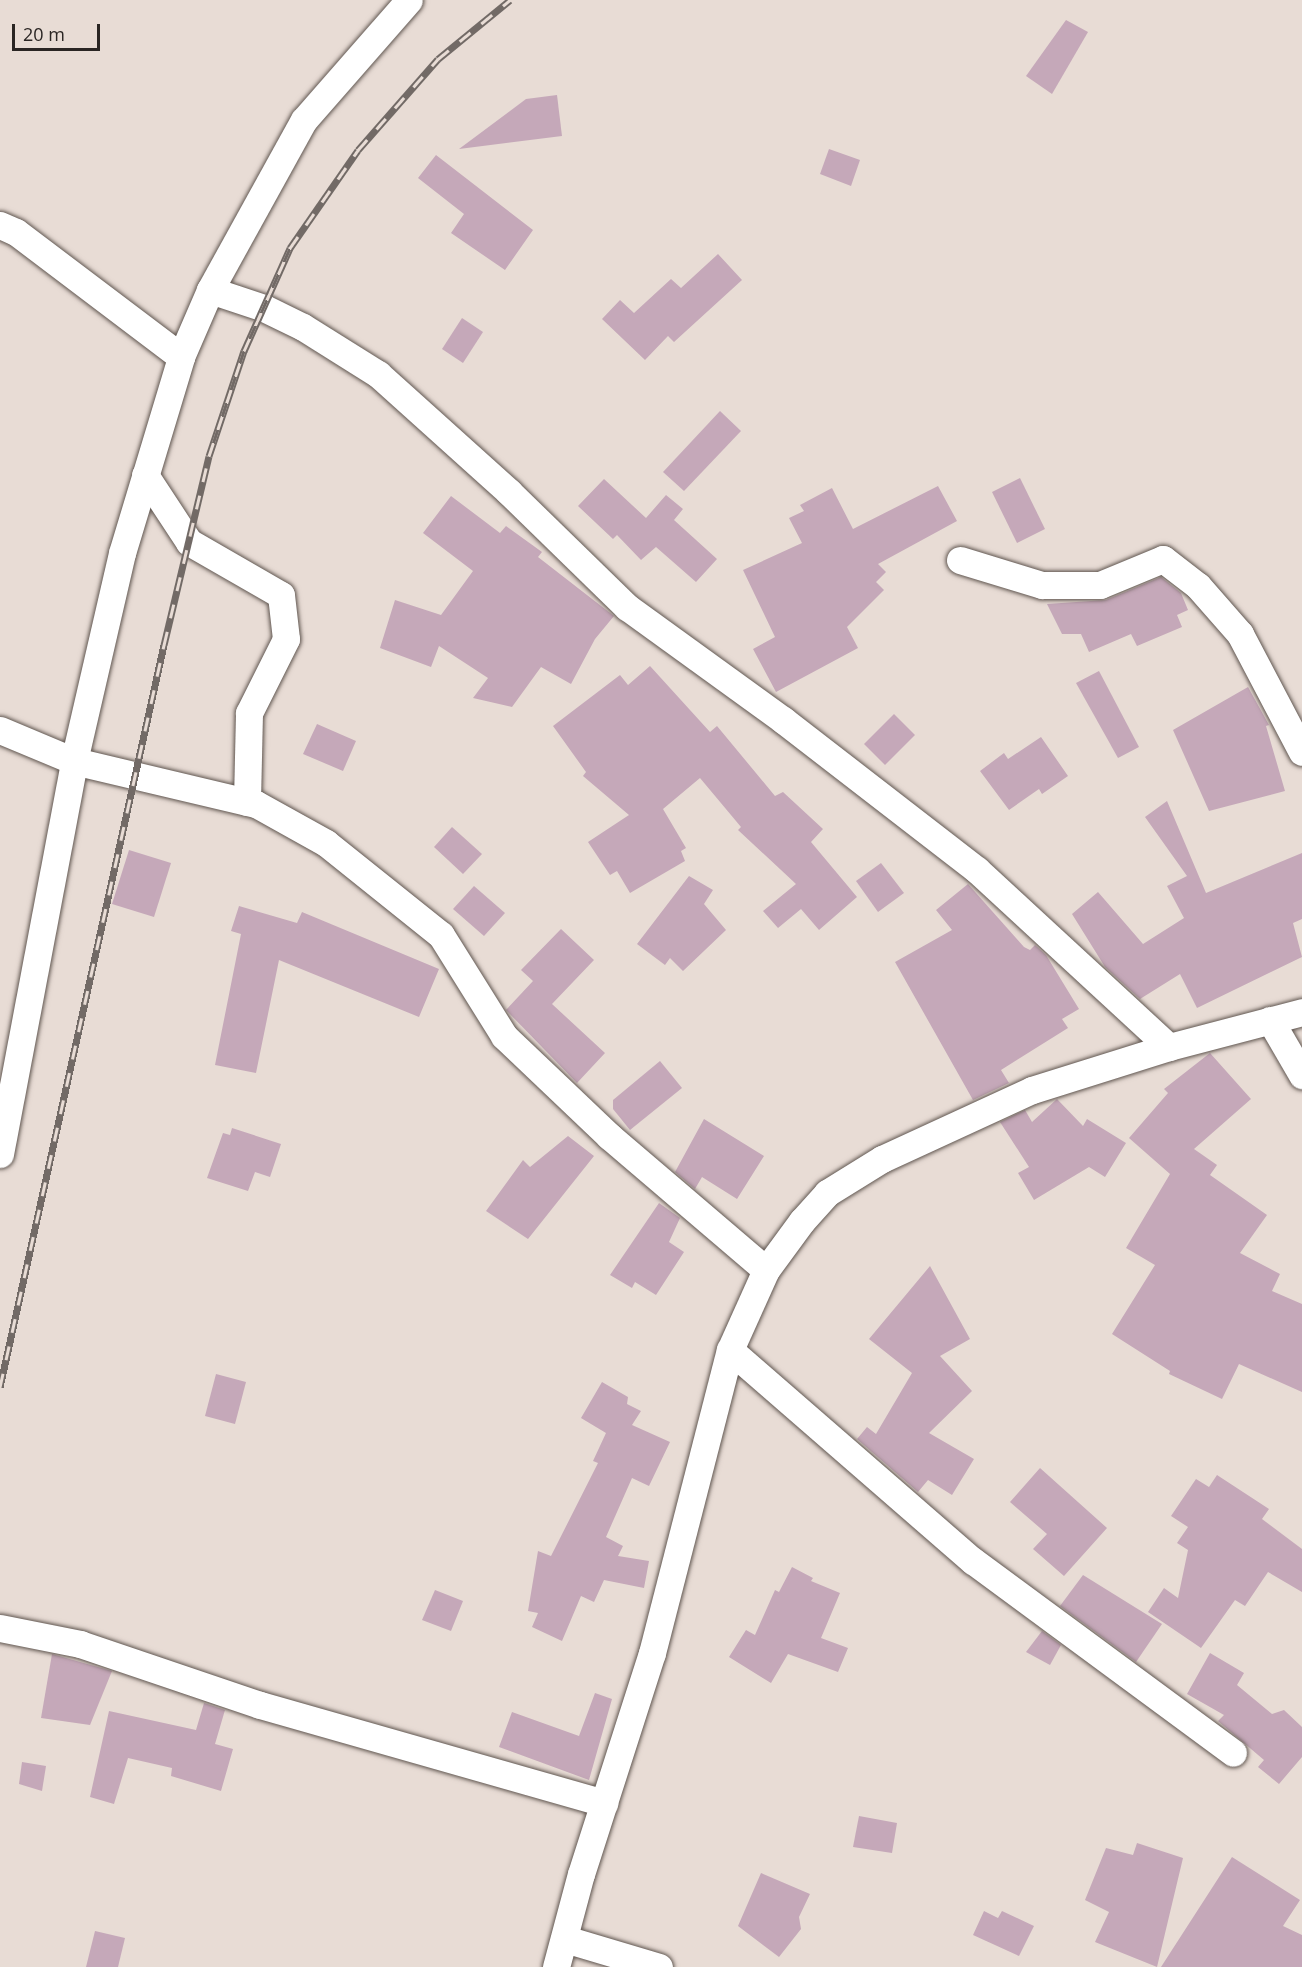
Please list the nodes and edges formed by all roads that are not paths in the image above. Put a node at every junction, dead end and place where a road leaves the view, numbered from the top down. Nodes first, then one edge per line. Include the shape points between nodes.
1 (410, 0) edge
2 (0, 225) edge
3 (210, 290) junction
4 (181, 357) junction
5 (145, 475) junction
6 (960, 560) dead end
7 (0, 730) edge
8 (1302, 752) edge
9 (74, 761) junction
10 (247, 802) junction
11 (1302, 1012) edge
12 (1270, 1020) junction
13 (1169, 1047) junction
14 (1302, 1075) edge
15 (0, 1154) edge
16 (766, 1270) junction
17 (730, 1350) junction
18 (0, 1628) edge
19 (1233, 1753) dead end
20 (604, 1803) junction
21 (565, 1939) junction
22 (556, 1967) edge
23 (659, 1967) edge

1 - 3 street via 304,120
2 - 4 street via 16,232
3 - 4 street
3 - 13 street via 264,308 303,327 378,374 509,492 627,607 783,720 977,870
4 - 5 street
5 - 9 street via 122,553
5 - 10 street via 189,542 282,595 286,639 249,713
6 - 8 street via 1042,585 1100,585 1163,559 1198,586 1240,634
7 - 9 street
9 - 10 street
9 - 15 street
10 - 16 street via 326,843 424,920 454,951 504,1036 609,1136
11 - 12 street
12 - 13 street
12 - 14 street
13 - 16 street via 1032,1090 882,1159 827,1193
16 - 17 street
17 - 19 street via 973,1561
17 - 20 street via 652,1653
18 - 20 street via 80,1644 260,1705
20 - 21 street
21 - 22 street
21 - 23 street

